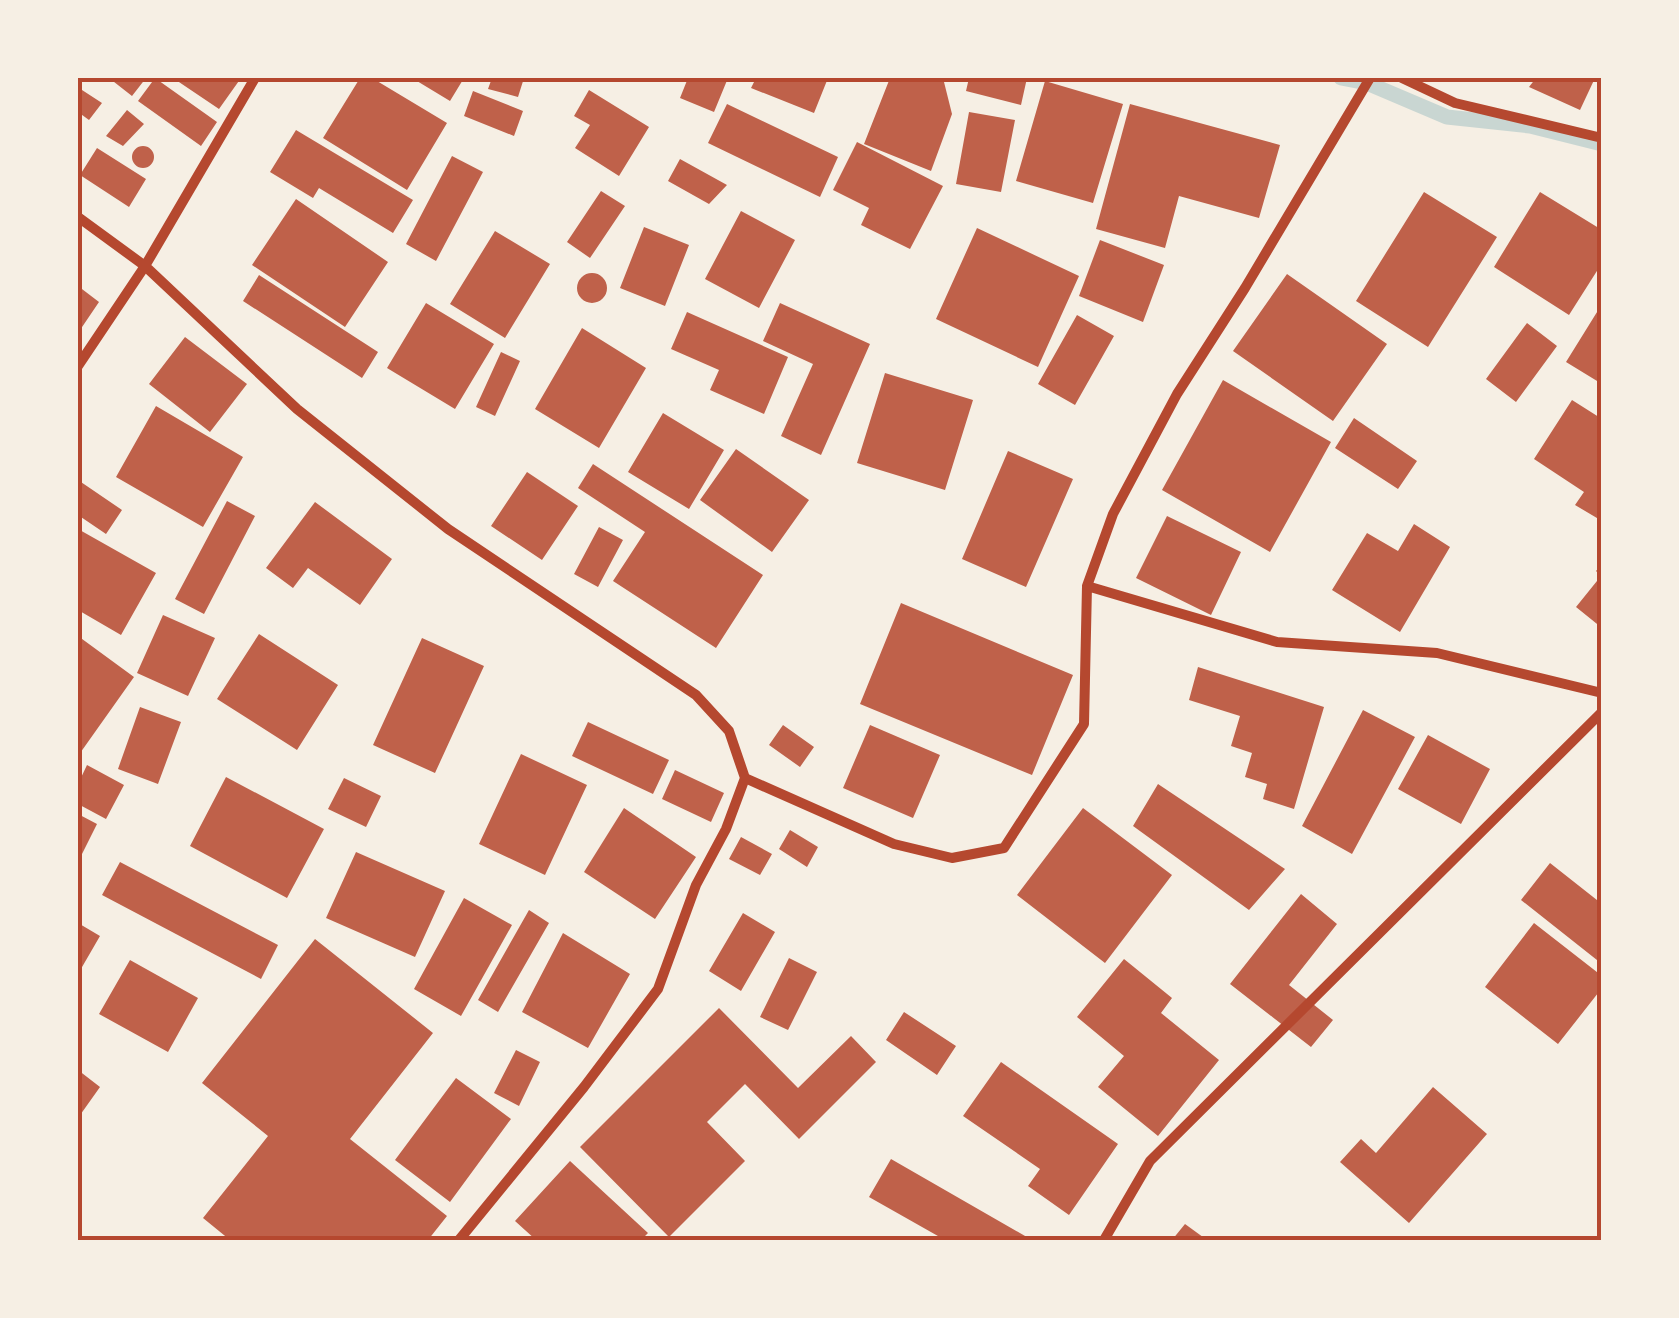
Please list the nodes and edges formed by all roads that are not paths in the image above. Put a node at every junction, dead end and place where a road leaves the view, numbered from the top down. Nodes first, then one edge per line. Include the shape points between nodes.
1 (254, 78) edge
2 (1370, 78) edge
3 (1402, 78) edge
4 (1602, 138) edge
5 (78, 218) edge
6 (145, 266) junction
7 (78, 366) edge
8 (1087, 586) junction
9 (1602, 692) edge
10 (1602, 712) edge
11 (746, 778) junction
12 (459, 1240) edge
13 (1104, 1240) edge

1 - 6 street
2 - 8 street via 1177,394 1112,514
3 - 4 street via 1455,103
5 - 6 street
6 - 7 street
6 - 11 street via 297,409 448,529 696,695 729,731
8 - 9 street via 1277,642 1437,653
8 - 11 street via 1084,724 1004,848 952,858 894,844
10 - 13 street via 1150,1161
11 - 12 street via 696,884 658,989

